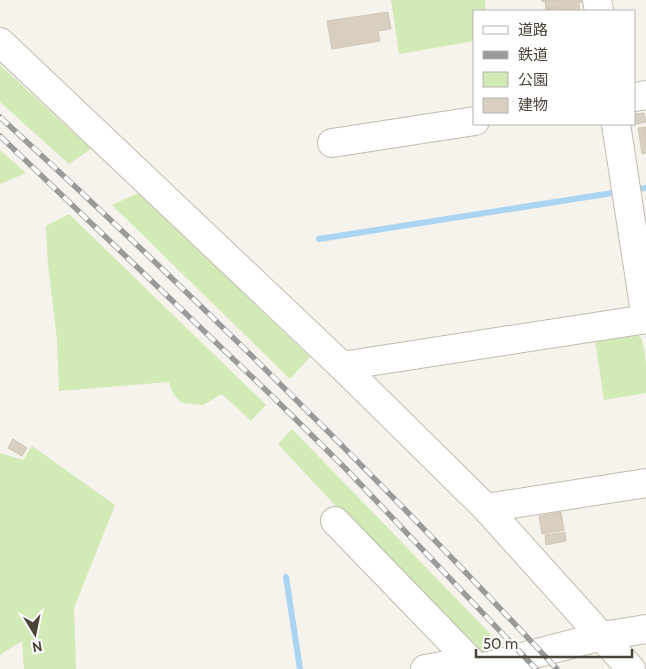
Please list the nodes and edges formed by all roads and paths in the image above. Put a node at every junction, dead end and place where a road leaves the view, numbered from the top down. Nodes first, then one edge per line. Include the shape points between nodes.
1 (0, 42) edge
2 (473, 121) edge
3 (616, 125) edge
4 (332, 143) dead end
5 (646, 319) edge
6 (342, 366) junction
7 (646, 483) edge
8 (486, 508) junction
9 (335, 522) dead end
10 (646, 629) edge
11 (602, 636) junction
12 (476, 667) edge
13 (425, 669) edge
14 (632, 669) edge

1 - 6 street
2 - 4 street
3 - 5 street
5 - 6 street
6 - 8 street
7 - 8 street
8 - 11 street
9 - 12 street
10 - 11 street
11 - 12 street
11 - 14 street
12 - 13 street

